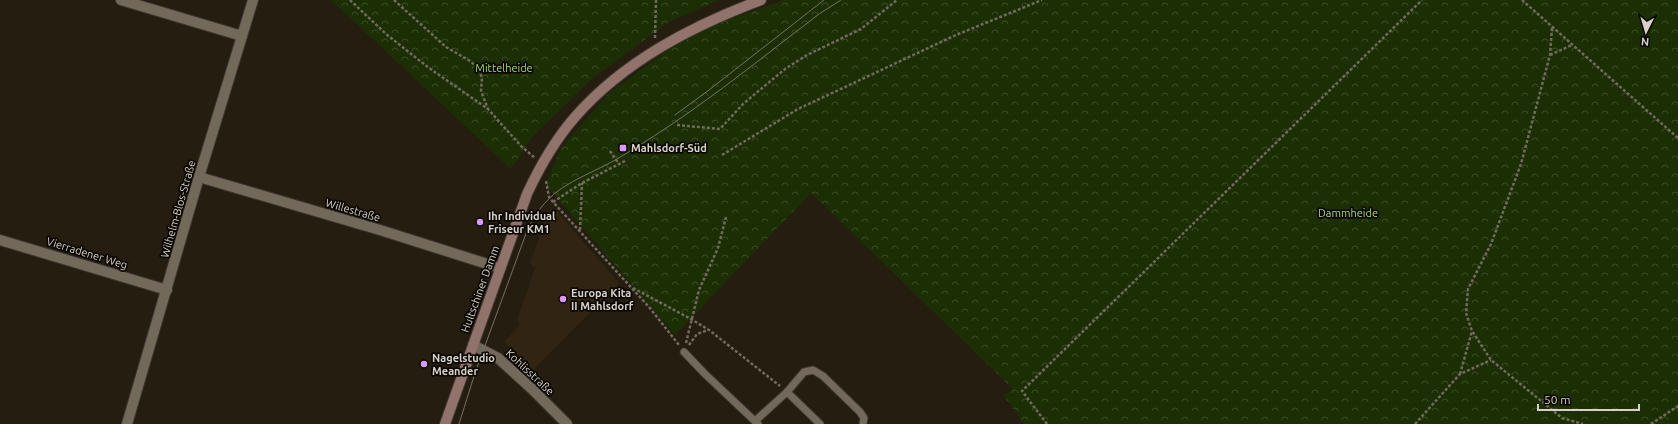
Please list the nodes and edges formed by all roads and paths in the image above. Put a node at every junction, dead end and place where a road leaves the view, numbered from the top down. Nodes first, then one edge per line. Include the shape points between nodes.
1 (121, 0) edge
2 (253, 0) edge
3 (350, 0) edge
4 (394, 0) edge
5 (656, 0) edge
6 (761, 0) edge
7 (897, 0) edge
8 (1042, 0) edge
9 (1422, 0) edge
10 (1522, 0) edge
11 (1552, 28) junction
12 (242, 36) junction
13 (1572, 45) junction
14 (656, 50) junction
15 (1550, 55) junction
16 (488, 109) junction
17 (677, 125) dead end
18 (1678, 138) edge
19 (610, 151) dead end
20 (722, 155) dead end
21 (625, 161) dead end
22 (542, 164) junction
23 (619, 164) junction
24 (199, 177) junction
25 (582, 183) junction
26 (553, 202) junction
27 (726, 216) dead end
28 (580, 230) junction
29 (0, 240) edge
30 (500, 268) junction
31 (631, 286) junction
32 (167, 290) junction
33 (691, 319) junction
34 (709, 330) junction
35 (1472, 331) junction
36 (473, 345) junction
37 (684, 352) junction
38 (1491, 360) junction
39 (1460, 374) junction
40 (787, 392) junction
41 (1678, 406) edge
42 (756, 422) edge
43 (127, 424) edge
44 (445, 424) edge
45 (567, 424) edge
46 (820, 424) edge
47 (863, 424) edge
48 (1046, 424) edge
49 (1415, 424) edge
50 (1583, 424) edge
51 (1650, 424) edge

1 - 12 street
2 - 12 street, Wilhelm-Blos-Straße
3 - 16 path via 386,34 429,68
4 - 16 path via 446,47 478,68
5 - 14 path
6 - 14 main road, Hultschiner Damm via 685,32
7 - 17 path via 861,29 785,69 743,104 720,129
8 - 20 path via 956,35 798,109
9 - 48 path via 1022,391
10 - 11 path
11 - 13 path
11 - 15 path
12 - 24 street, Wilhelm-Blos-Straße
13 - 15 path
13 - 18 path
14 - 22 main road, Hultschiner Damm via 604,89 581,111
15 - 35 path via 1521,164 1491,244 1468,289 1466,313
16 - 22 path via 521,146
19 - 23 path
21 - 23 path
22 - 26 path via 549,197
22 - 30 main road, Hultschiner Damm via 527,194
23 - 25 path
24 - 30 street, Willestraße
24 - 32 street, Wilhelm-Blos-Straße
25 - 26 path
25 - 28 path
26 - 28 path
27 - 33 path via 718,248 699,290
28 - 31 path
29 - 32 street, Vierradener Weg
30 - 36 main road, Hultschiner Damm
31 - 33 path
31 - 37 path
32 - 43 street, Wilhelm-Blos-Straße
33 - 34 path
33 - 37 path
34 - 37 path via 697,334
34 - 40 path
35 - 38 path
35 - 39 path
36 - 44 main road, Hultschiner Damm
36 - 45 street, Kohlisstraße via 498,358
37 - 42 lane
38 - 39 path
38 - 50 path via 1562,418
39 - 49 path
40 - 42 lane
40 - 46 lane
40 - 47 lane via 804,372 814,370 860,412 864,418
41 - 51 path

